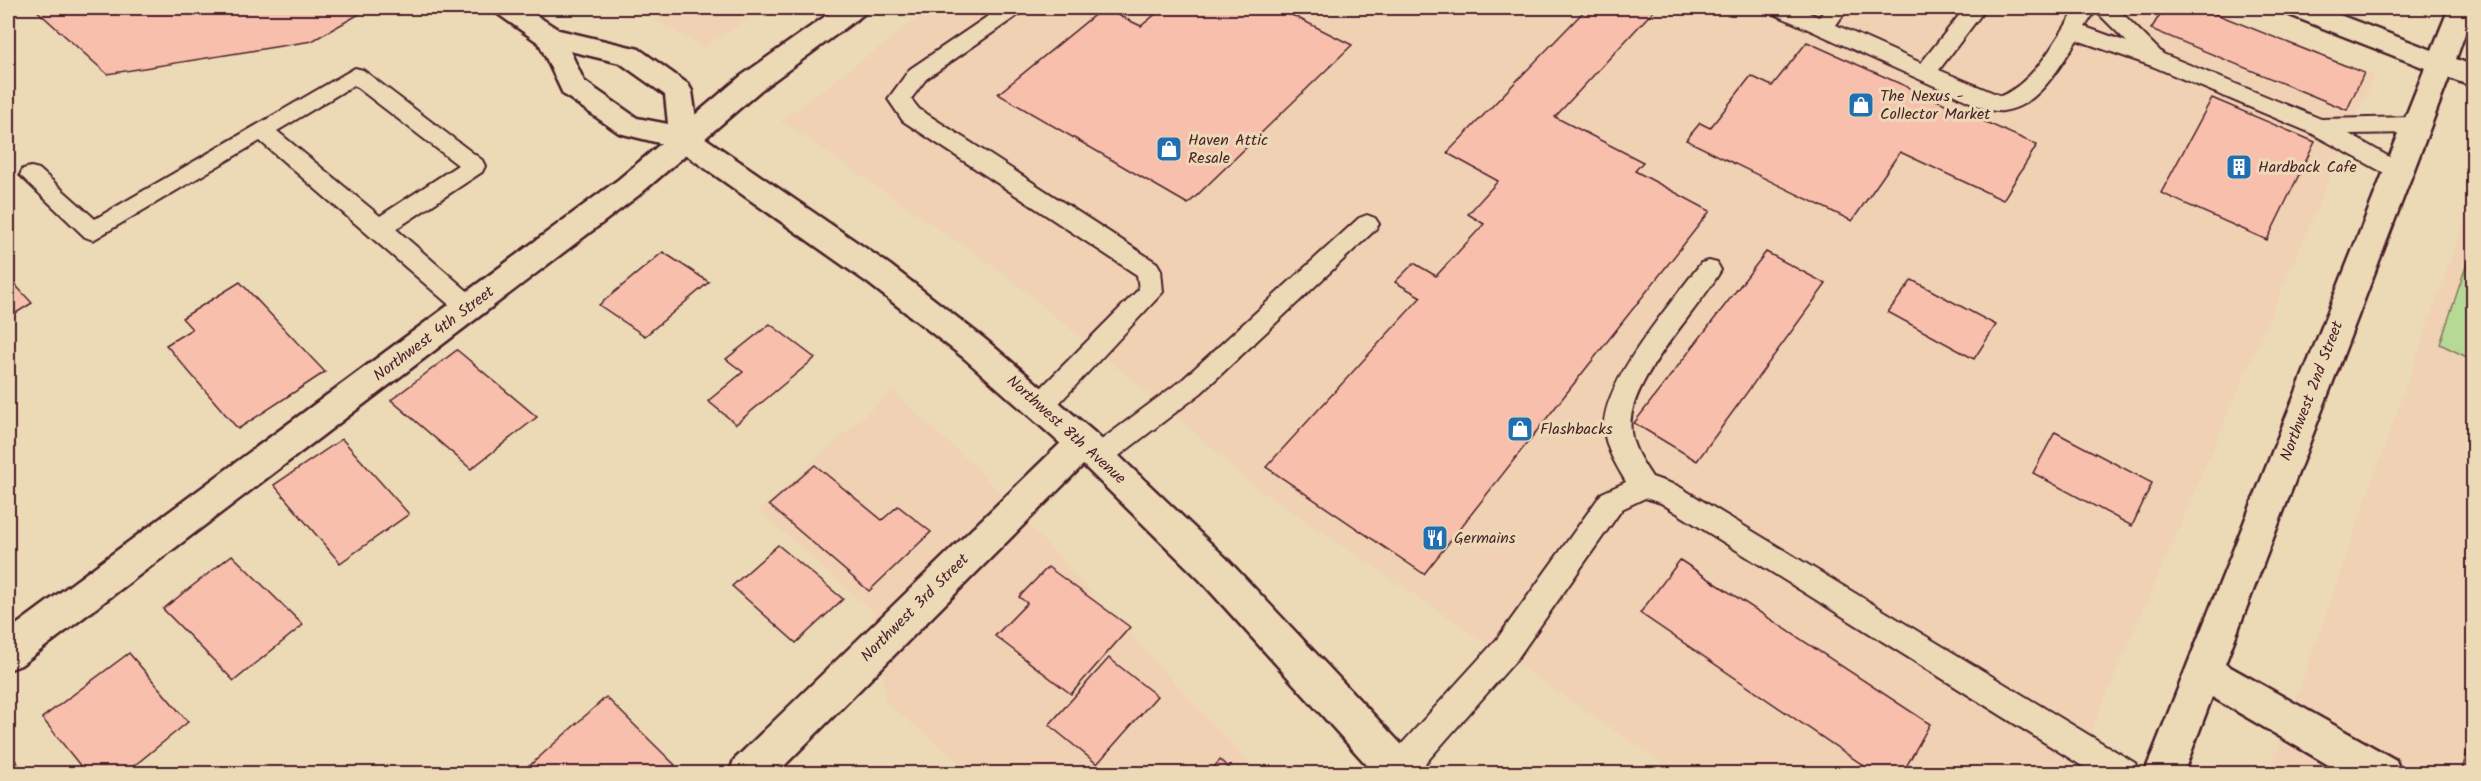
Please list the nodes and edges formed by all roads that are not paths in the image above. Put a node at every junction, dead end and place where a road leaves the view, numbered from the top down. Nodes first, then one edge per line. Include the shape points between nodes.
1 (855, 8) edge
2 (1014, 8) edge
3 (1779, 8) edge
4 (1838, 8) edge
5 (1976, 8) edge
6 (2086, 8) edge
7 (2105, 8) edge
8 (2296, 8) edge
9 (2462, 8) edge
10 (513, 9) edge
11 (1823, 27) junction
12 (2072, 30) junction
13 (550, 37) junction
14 (2160, 61) junction
15 (2438, 63) junction
16 (1925, 73) junction
17 (2474, 77) edge
18 (2415, 125) junction
19 (2319, 127) junction
20 (261, 130) junction
21 (684, 138) junction
22 (2397, 172) junction
23 (31, 175) dead end
24 (1367, 224) dead end
25 (379, 228) junction
26 (1709, 270) dead end
27 (470, 308) junction
28 (1040, 406) junction
29 (1091, 450) junction
30 (1643, 486) junction
31 (8, 653) edge
32 (2204, 672) junction
33 (1400, 772) edge
34 (748, 774) edge
35 (2124, 774) edge
36 (2163, 774) edge
37 (2382, 774) edge

1 - 21 street, Northwest 4th Street via 751,83
2 - 28 lane via 918,74 898,99 911,115 1149,270 1151,292
3 - 11 lane
4 - 11 lane
5 - 16 lane
6 - 12 lane
7 - 14 lane
8 - 15 street
9 - 15 street, Northwest 2nd Street
10 - 13 street
11 - 16 lane
12 - 14 lane
12 - 16 lane via 2040,77 2018,98 2003,104 1987,101
13 - 21 street, Northwest 8th Avenue via 573,87 629,126
13 - 21 street via 629,57 678,91
14 - 19 lane
15 - 17 street
15 - 18 street, Northwest 2nd Street
18 - 19 lane
18 - 22 street, Northwest 2nd Street
19 - 22 lane
20 - 23 lane via 93,231
20 - 25 lane
20 - 25 lane via 355,75 474,166
21 - 27 street, Northwest 4th Street via 629,187
21 - 28 street, Northwest 8th Avenue via 879,274
22 - 32 street, Northwest 2nd Street
24 - 29 lane via 1192,386
25 - 27 lane
26 - 30 lane via 1622,399 1617,423 1623,452
27 - 31 street, Northwest 4th Street
28 - 29 street, Northwest 8th Avenue
29 - 33 street, Northwest 8th Avenue via 1213,569
29 - 34 street, Northwest 3rd Street
30 - 33 lane via 1612,501 1507,649
30 - 35 lane via 1669,494
32 - 36 street, Northwest 2nd Street
32 - 37 street

